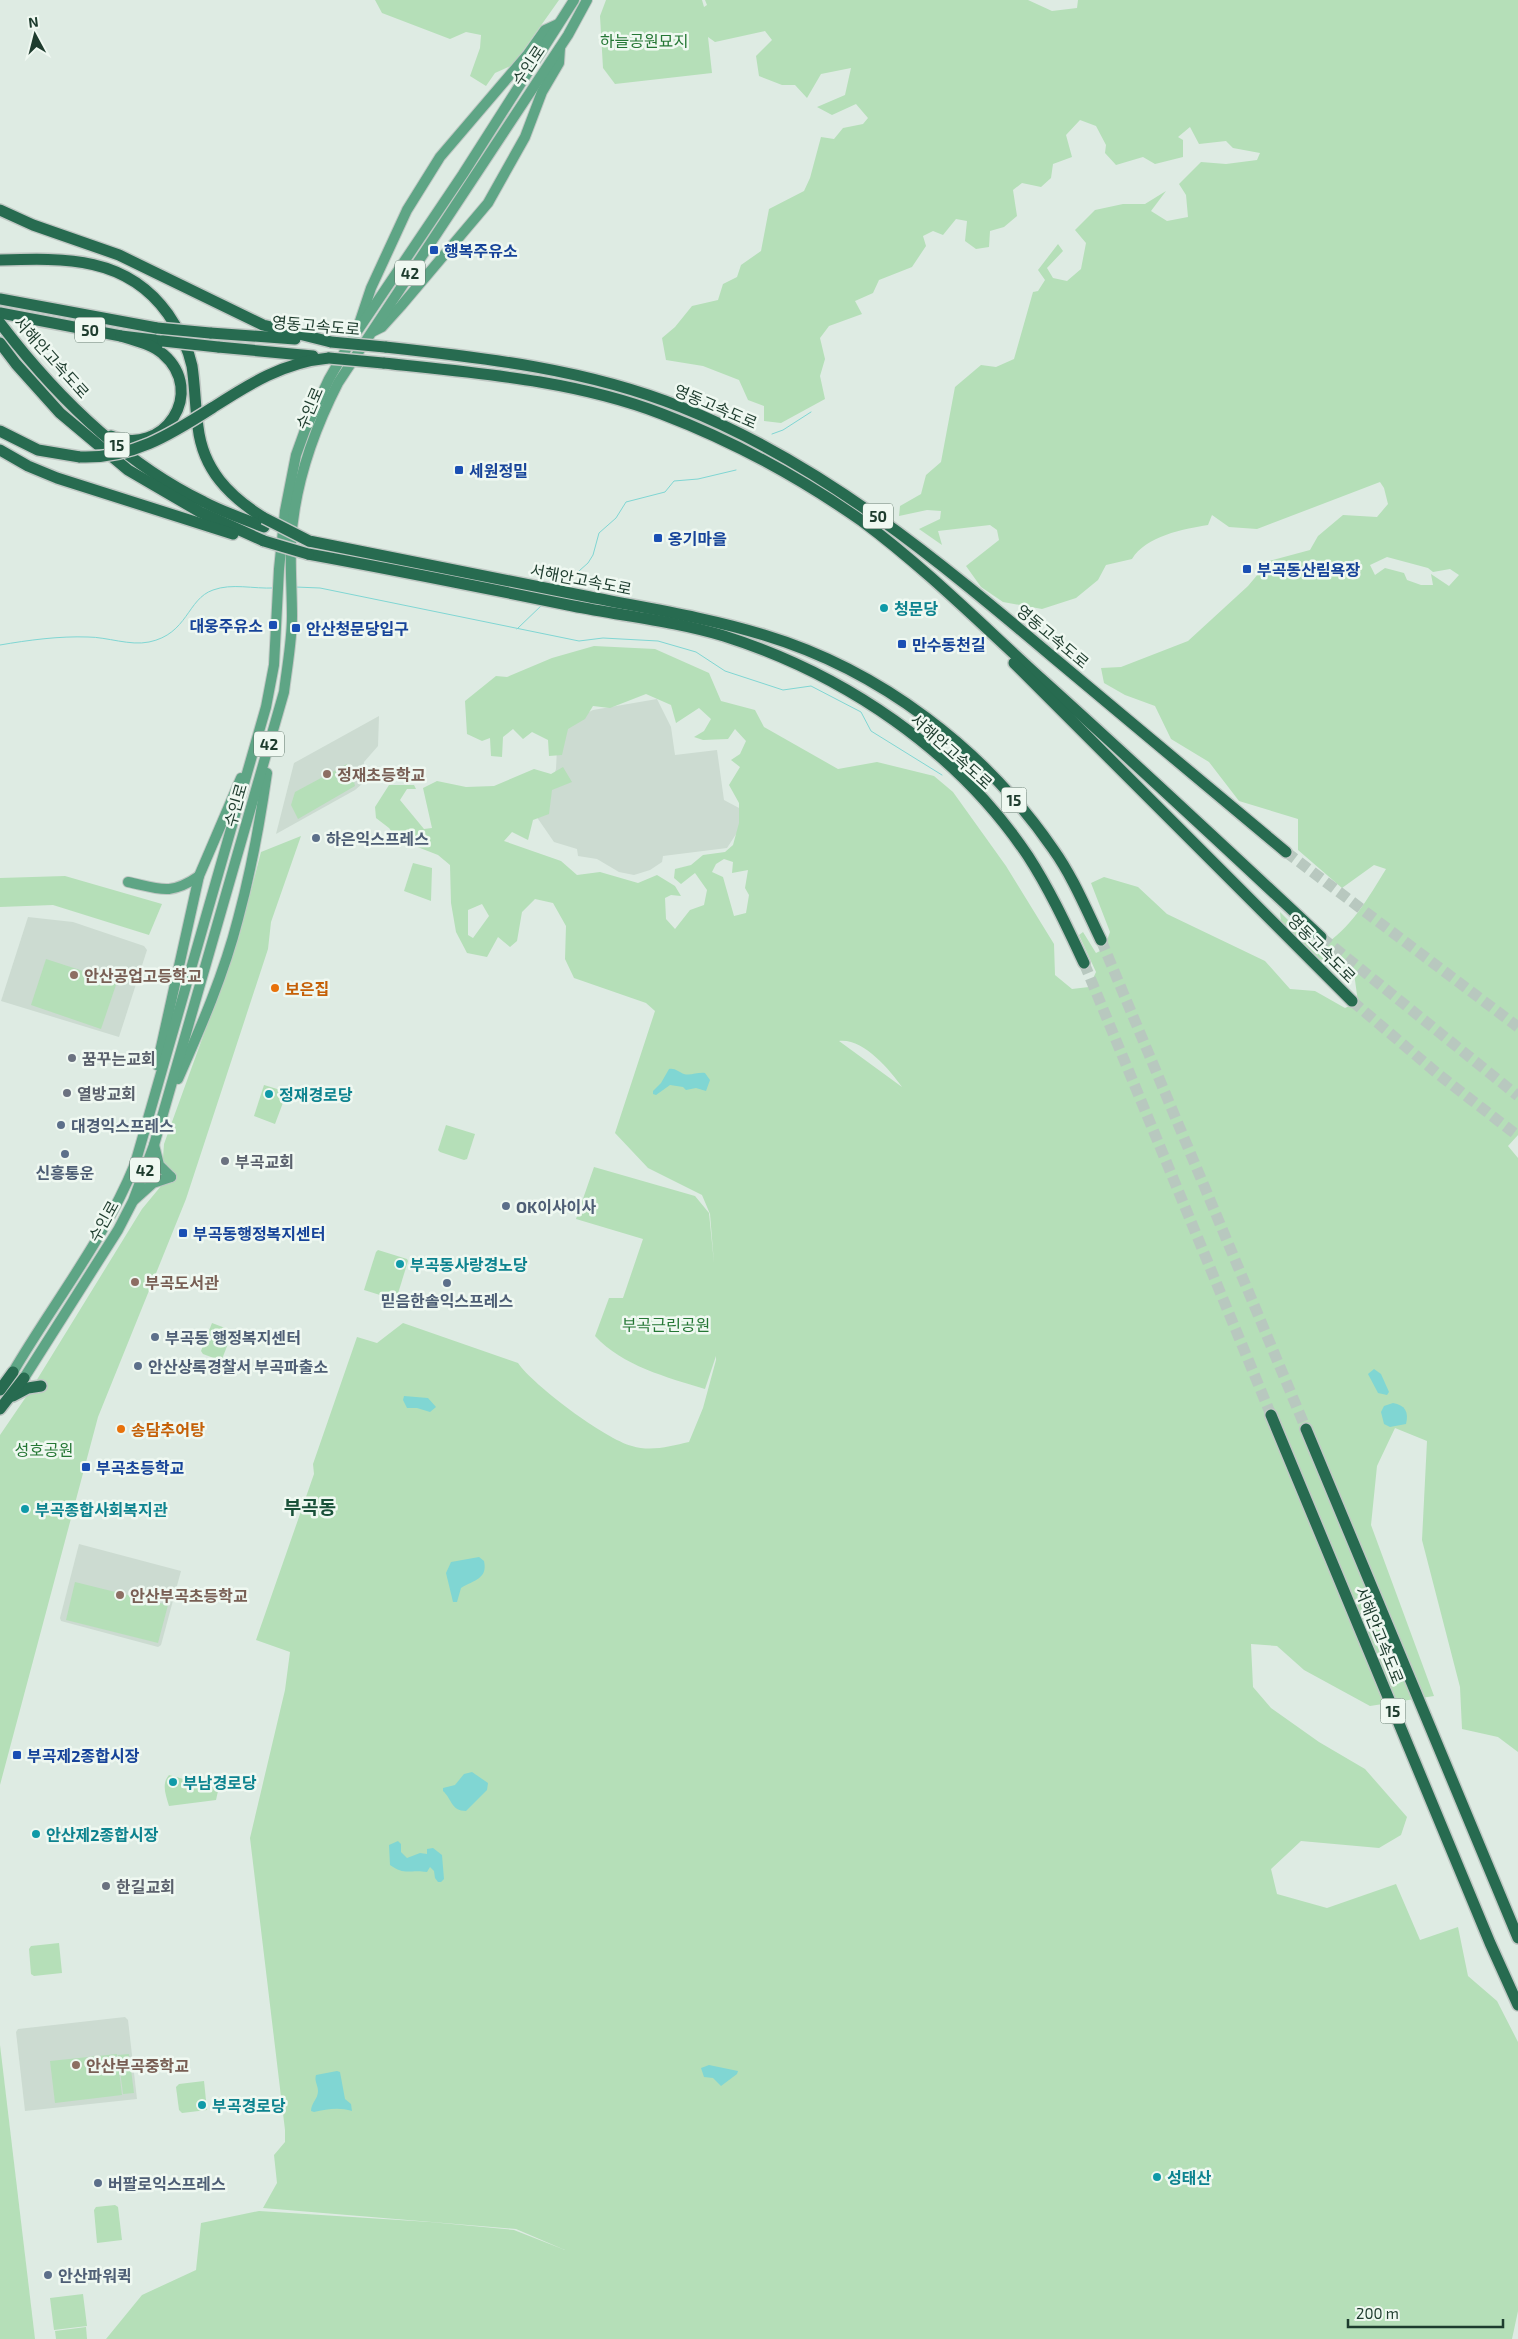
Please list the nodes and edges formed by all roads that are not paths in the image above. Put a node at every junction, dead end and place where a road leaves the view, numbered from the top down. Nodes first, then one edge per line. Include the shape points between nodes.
1 (574, 0) edge
2 (587, 0) edge
3 (559, 24) junction
4 (560, 46) junction
5 (0, 210) edge
6 (0, 260) edge
7 (0, 299) edge
8 (0, 313) edge
9 (0, 323) edge
10 (358, 330) junction
11 (371, 333) junction
12 (121, 336) junction
13 (331, 342) junction
14 (0, 343) edge
15 (329, 358) junction
16 (0, 431) edge
17 (101, 431) junction
18 (0, 450) edge
19 (264, 522) junction
20 (264, 541) junction
21 (908, 558) junction
22 (531, 591) junction
23 (272, 734) junction
24 (254, 750) junction
25 (1286, 852) tunnel mouth
26 (199, 876) junction
27 (128, 882) dead end
28 (1321, 937) tunnel mouth
29 (1101, 940) tunnel mouth
30 (1084, 963) tunnel mouth
31 (1352, 1000) tunnel mouth
32 (161, 1119) junction
33 (143, 1132) junction
34 (154, 1145) junction
35 (133, 1201) junction
36 (0, 1371) edge
37 (13, 1372) joint
38 (24, 1378) joint
39 (0, 1384) edge
40 (42, 1386) dead end
41 (0, 1390) edge
42 (7, 1400) junction
43 (0, 1409) edge
44 (1271, 1415) tunnel mouth
45 (1306, 1429) tunnel mouth
46 (1518, 1938) edge
47 (1518, 2005) edge

1 - 3 main road, 수인로 / 42
2 - 4 main road, 수인로 / 42
3 - 10 main road, 수인로 / 42
3 - 10 main road via 545,30 440,157 407,210 361,312
4 - 11 main road, 수인로 / 42
4 - 11 main road via 559,63 542,92 525,137 488,203 401,306 382,327
5 - 13 highway via 32,225 119,255 258,323
6 - 19 highway via 85,262 129,277 151,294 176,326 188,351 198,434 208,462 230,494
7 - 13 highway, 영동고속도로 / 50, bridge via 157,328
8 - 12 highway, 영동고속도로 / 50
9 - 17 highway, 서해안고속도로 / 15 via 62,397
10 - 24 main road, 수인로 / 42 via 329,379 304,430 296,455 285,511 274,665
11 - 23 main road, 수인로 / 42 via 323,412 307,458 291,543 289,653 284,692
12 - 15 highway, 영동고속도로 / 50, bridge
12 - 17 highway via 152,347 172,363 180,384 180,403 172,420 150,438 125,440
13 - 25 highway, 영동고속도로 / 50, bridge via 492,358 562,371 678,406 758,442 869,510 913,542
14 - 20 highway, 서해안고속도로 / 15 via 60,413 128,470 200,512
15 - 16 highway, bridge via 306,361 276,371 248,384 171,433 141,448 114,455 80,457 38,450
15 - 21 highway, 영동고속도로 / 50, bridge via 491,374 626,402 661,413 751,452 793,476 862,521
17 - 19 highway, 서해안고속도로 / 15 via 138,463 204,502
18 - 20 highway via 57,478
19 - 22 highway, 서해안고속도로 / 15, bridge via 308,541
20 - 22 highway, 서해안고속도로 / 15, bridge via 308,554
21 - 28 highway, 영동고속도로 / 50
21 - 31 highway, 영동고속도로 / 50
22 - 29 highway, 서해안고속도로 / 15 via 581,595 724,624 806,649 857,672 960,745 1008,794 1053,849
22 - 30 highway, 서해안고속도로 / 15 via 572,606 722,635 800,665 881,712 939,756 997,816 1028,856
23 - 32 main road, 수인로 / 42
23 - 32 main road via 259,827 238,918 207,1014
24 - 26 main road
24 - 33 main road, 수인로 / 42
26 - 27 main road via 173,890
26 - 33 main road
32 - 34 main road, 수인로 / 42
33 - 37 main road, 수인로 / 42 via 135,1164 104,1229
34 - 35 main road, 수인로 / 42
34 - 35 main road via 159,1165 170,1177 153,1183
35 - 38 main road, 수인로 / 42 via 101,1259
36 - 39 highway
37 - 41 highway, 수인로 / 42
38 - 42 highway, 수인로 / 42
40 - 42 highway via 28,1388
42 - 43 highway, 수인로 / 42
44 - 47 highway, 서해안고속도로 / 15
45 - 46 highway, 서해안고속도로 / 15

